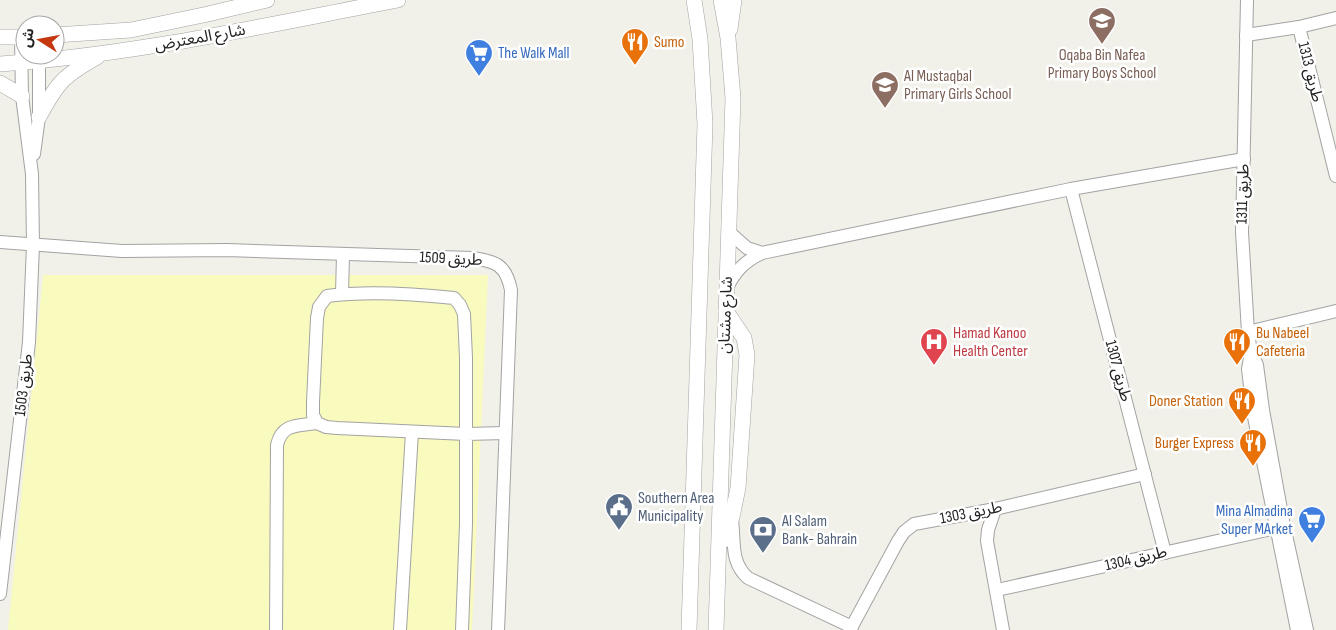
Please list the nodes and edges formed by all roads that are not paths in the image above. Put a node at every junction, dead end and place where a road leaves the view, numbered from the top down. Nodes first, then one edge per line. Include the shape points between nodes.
1 (267, 0) edge
2 (398, 0) edge
3 (682, 0) edge
4 (694, 0) edge
5 (721, 0) edge
6 (734, 0) edge
7 (1247, 0) edge
8 (1336, 18) edge
9 (1299, 27) junction
10 (65, 34) edge
11 (1246, 35) junction
12 (0, 37) edge
13 (15, 38) edge
14 (728, 38) junction
15 (700, 39) junction
16 (104, 54) junction
17 (65, 56) edge
18 (15, 63) edge
19 (0, 64) edge
20 (21, 65) edge
21 (39, 65) edge
22 (0, 83) edge
23 (22, 96) junction
24 (39, 117) junction
25 (1244, 159) junction
26 (32, 174) junction
27 (1336, 176) edge
28 (1071, 189) junction
29 (729, 232) junction
30 (0, 242) edge
31 (33, 245) junction
32 (762, 253) junction
33 (343, 255) junction
34 (727, 288) junction
35 (342, 294) junction
36 (726, 311) junction
37 (1336, 311) edge
38 (1248, 332) junction
39 (1251, 353) junction
40 (317, 423) junction
41 (412, 432) junction
42 (505, 433) junction
43 (466, 434) junction
44 (1145, 474) junction
45 (995, 509) junction
46 (732, 517) junction
47 (1276, 528) junction
48 (1165, 552) junction
49 (719, 553) junction
50 (996, 590) junction
51 (0, 594) edge
52 (851, 628) edge
53 (276, 630) edge
54 (400, 630) edge
55 (462, 630) edge
56 (498, 630) edge
57 (689, 630) edge
58 (716, 630) edge
59 (1003, 630) edge
60 (1297, 630) edge
61 (1307, 630) edge

1 - 10 street, شارع المعترض via 131,30
2 - 16 street, شارع المعترض
3 - 15 street
4 - 15 street, شارع مشتان
5 - 14 street, شارع مشتان
6 - 14 street
7 - 11 street, طريق 1311
8 - 9 street
9 - 11 street
9 - 27 street, طريق 1313
11 - 25 street, طريق 1311
12 - 13 street
14 - 29 street, شارع مشتان via 733,98
15 - 57 street, شارع مشتان via 705,124
16 - 17 street, شارع المعترض
16 - 24 street via 62,80
18 - 19 street, شارع المعترض
20 - 23 street, طريق 1503
21 - 24 street, طريق 1503
22 - 23 street
23 - 26 street, طريق 1503
24 - 26 street, طريق 1503
25 - 28 street
25 - 38 street, طريق 1311 via 1242,232
26 - 31 street, طريق 1503
28 - 32 street
28 - 44 street, طريق 1307
29 - 32 street via 747,248
29 - 34 street, شارع مشتان
30 - 31 street, طريق 1509
31 - 33 street, طريق 1509 via 122,251 227,250
31 - 51 street, طريق 1503 via 29,342
32 - 34 street via 740,267
33 - 35 street
33 - 42 street, طريق 1509 via 472,258 487,260 505,270 511,290
34 - 36 street, شارع مشتان
35 - 40 street via 327,296 319,306 313,415
35 - 43 street via 454,298 464,314
36 - 46 street via 744,338 747,354 738,488
36 - 49 street, شارع مشتان
37 - 38 street
38 - 39 street, طريق 1311
39 - 47 street, طريق 1311 via 1248,369 1253,412
39 - 61 street, طريق 1311 via 1257,365 1284,526
40 - 41 street via 326,427
40 - 53 street via 283,431 277,445
41 - 43 street
41 - 54 street
42 - 43 street
42 - 56 street, طريق 1509
43 - 55 street
44 - 45 street, طريق 1303
44 - 48 street, طريق 1307
45 - 50 street via 986,541
45 - 52 street, طريق 1303 via 914,524 904,532
46 - 49 street
46 - 52 street, طريق 1303 via 735,557 740,571 748,578
47 - 48 street, طريق 1304
47 - 60 street, طريق 1311
48 - 50 street, طريق 1304
49 - 58 street, شارع مشتان
50 - 59 street

